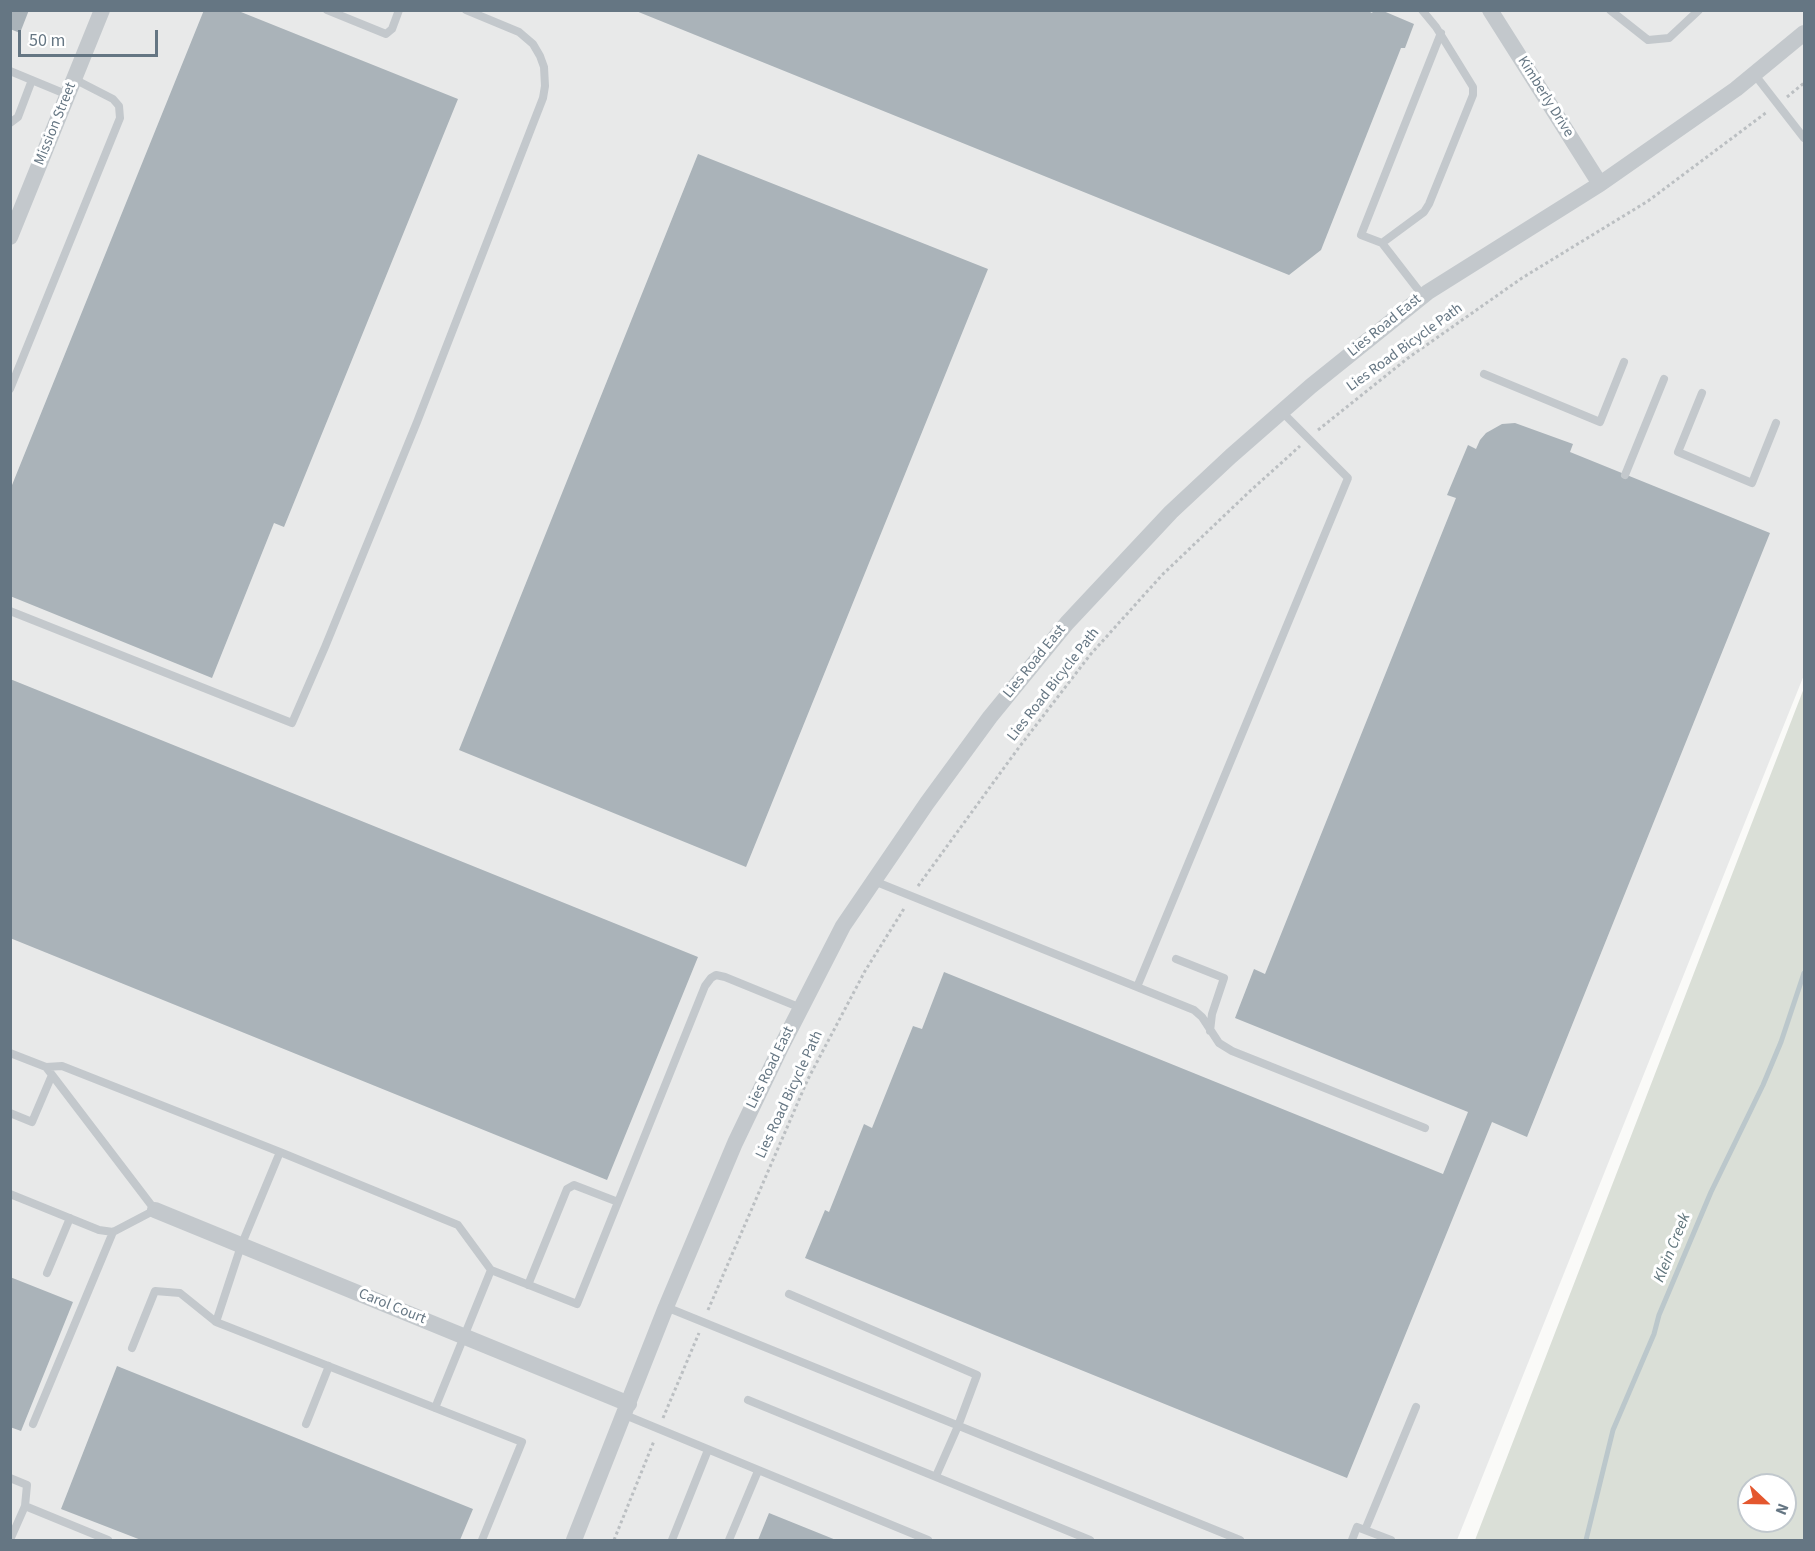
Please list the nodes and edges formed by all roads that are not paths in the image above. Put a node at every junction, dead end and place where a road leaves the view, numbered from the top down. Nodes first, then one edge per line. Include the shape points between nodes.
1 (102, 10) edge
2 (327, 10) edge
3 (399, 10) edge
4 (466, 10) edge
5 (1422, 10) edge
6 (1490, 10) edge
7 (1610, 10) edge
8 (1699, 10) edge
9 (1440, 33) junction
10 (1804, 33) edge
11 (10, 72) edge
12 (1755, 75) junction
13 (32, 80) junction
14 (71, 87) junction
15 (11, 124) edge
16 (1804, 138) edge
17 (1600, 184) junction
18 (10, 237) edge
19 (1382, 243) junction
20 (1423, 296) junction
21 (1623, 362) dead end
22 (1484, 374) dead end
23 (1664, 379) dead end
24 (10, 389) edge
25 (1702, 393) dead end
26 (1281, 411) junction
27 (1776, 423) dead end
28 (1625, 474) dead end
29 (10, 611) edge
30 (874, 881) junction
31 (1176, 959) dead end
32 (1137, 987) junction
33 (801, 1008) junction
34 (1210, 1032) junction
35 (10, 1053) edge
36 (49, 1071) junction
37 (10, 1113) edge
38 (1425, 1128) dead end
39 (280, 1152) junction
40 (10, 1194) edge
41 (618, 1202) junction
42 (155, 1210) junction
43 (70, 1218) junction
44 (113, 1232) junction
45 (240, 1246) junction
46 (491, 1270) junction
47 (47, 1273) dead end
48 (528, 1285) junction
49 (789, 1294) dead end
50 (666, 1307) junction
51 (216, 1322) junction
52 (464, 1337) junction
53 (132, 1347) dead end
54 (329, 1366) junction
55 (748, 1400) dead end
56 (1416, 1407) dead end
57 (435, 1408) junction
58 (627, 1410) junction
59 (33, 1424) dead end
60 (306, 1424) dead end
61 (958, 1426) junction
62 (708, 1450) junction
63 (758, 1471) junction
64 (936, 1476) junction
65 (10, 1478) edge
66 (25, 1506) junction
67 (1365, 1530) junction
68 (10, 1540) edge
69 (108, 1540) edge
70 (482, 1540) edge
71 (574, 1540) edge
72 (672, 1540) edge
73 (729, 1540) edge
74 (928, 1540) edge
75 (1090, 1540) edge
76 (1240, 1540) edge
77 (1352, 1540) edge
78 (1391, 1540) edge

1 - 14 street, Mission Street
2 - 3 lane via 387,34
4 - 29 lane via 519,32 533,45 544,67 543,98 417,422 292,723
5 - 9 lane
6 - 17 street, Kimberly Drive
7 - 8 lane via 1648,40 1669,38
9 - 19 lane via 1360,235
9 - 19 lane via 1473,87 1473,95 1429,204
10 - 12 street, Lies Road East
11 - 13 lane
12 - 16 lane
12 - 17 street, Lies Road East
13 - 14 lane
13 - 15 lane via 18,117
14 - 18 street, Mission Street
14 - 24 lane via 113,99 119,106 120,118
17 - 20 street, Lies Road East
19 - 20 lane
20 - 26 street, Lies Road East
21 - 22 lane via 1600,422
23 - 28 lane
25 - 27 lane via 1678,452 1752,483
26 - 30 street, Lies Road East via 1171,512 1067,623 990,717
26 - 32 lane via 1348,478
30 - 32 lane
30 - 33 street, Lies Road East via 843,926
31 - 34 lane via 1224,978
32 - 34 lane via 1194,1010
33 - 41 lane via 724,977 711,978
33 - 50 street, Lies Road East via 735,1143
34 - 38 lane via 1232,1051
35 - 36 lane
36 - 37 lane via 33,1122
36 - 39 lane via 63,1066
36 - 42 lane
39 - 45 lane
39 - 46 lane via 458,1225
40 - 43 lane
41 - 48 lane via 574,1185 567,1189
41 - 48 lane via 577,1304
42 - 44 lane
42 - 45 street, Carol Court
43 - 44 lane
43 - 47 lane
44 - 59 lane
45 - 51 lane
45 - 52 street, Carol Court
46 - 48 lane
46 - 52 lane
49 - 61 lane via 978,1375
50 - 58 street, Lies Road East
50 - 61 lane
51 - 53 lane via 180,1293 155,1291
51 - 54 lane
52 - 57 lane
52 - 58 street, Carol Court
54 - 57 lane
54 - 60 lane
55 - 64 lane
56 - 67 lane
57 - 70 lane via 522,1442
58 - 62 lane via 659,1430
58 - 71 street, Lies Road East
61 - 64 lane
61 - 76 lane
62 - 63 lane
62 - 72 lane
63 - 73 lane
63 - 74 lane
64 - 75 lane
65 - 66 lane via 27,1485
66 - 68 lane
66 - 69 lane
67 - 77 lane via 1358,1527
67 - 78 lane

